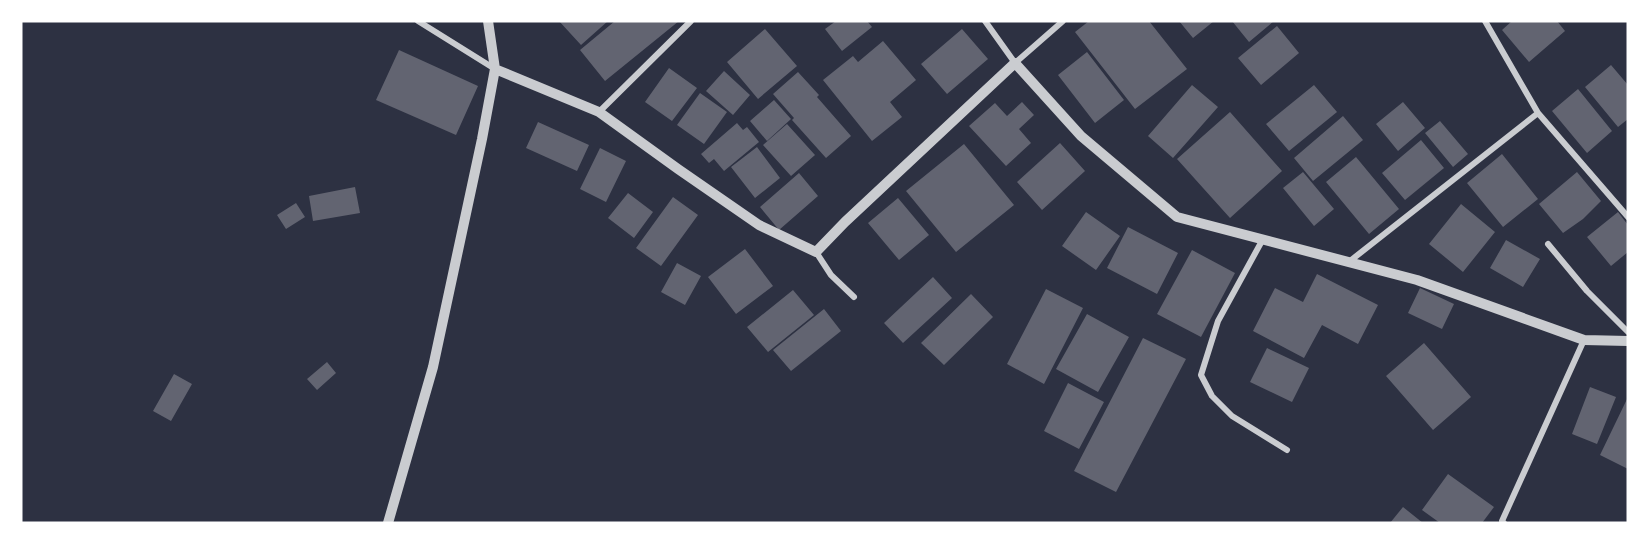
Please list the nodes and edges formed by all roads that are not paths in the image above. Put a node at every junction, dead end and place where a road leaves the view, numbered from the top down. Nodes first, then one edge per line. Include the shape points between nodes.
1 (418, 21) edge
2 (488, 21) edge
3 (692, 21) edge
4 (985, 21) edge
5 (1063, 21) edge
6 (1485, 21) edge
7 (1015, 63) junction
8 (495, 69) junction
9 (599, 112) junction
10 (1538, 113) junction
11 (1628, 217) edge
12 (1264, 238) junction
13 (1548, 244) dead end
14 (816, 252) junction
15 (1350, 261) junction
16 (854, 297) dead end
17 (1628, 332) edge
18 (1584, 340) junction
19 (1628, 341) edge
20 (1287, 450) dead end
21 (388, 523) edge
22 (1504, 523) edge

1 - 8 street
2 - 8 street
3 - 9 street
4 - 7 street
5 - 7 street
6 - 10 street
7 - 12 street via 1081,136 1177,217
7 - 14 street
8 - 9 street
8 - 21 street via 433,367
9 - 14 street via 759,225
10 - 11 street
10 - 15 street
12 - 15 street
12 - 20 street via 1218,321 1201,375 1212,396 1232,416
13 - 17 street
14 - 16 street via 831,275
15 - 18 street via 1417,280
18 - 19 street
18 - 22 street

